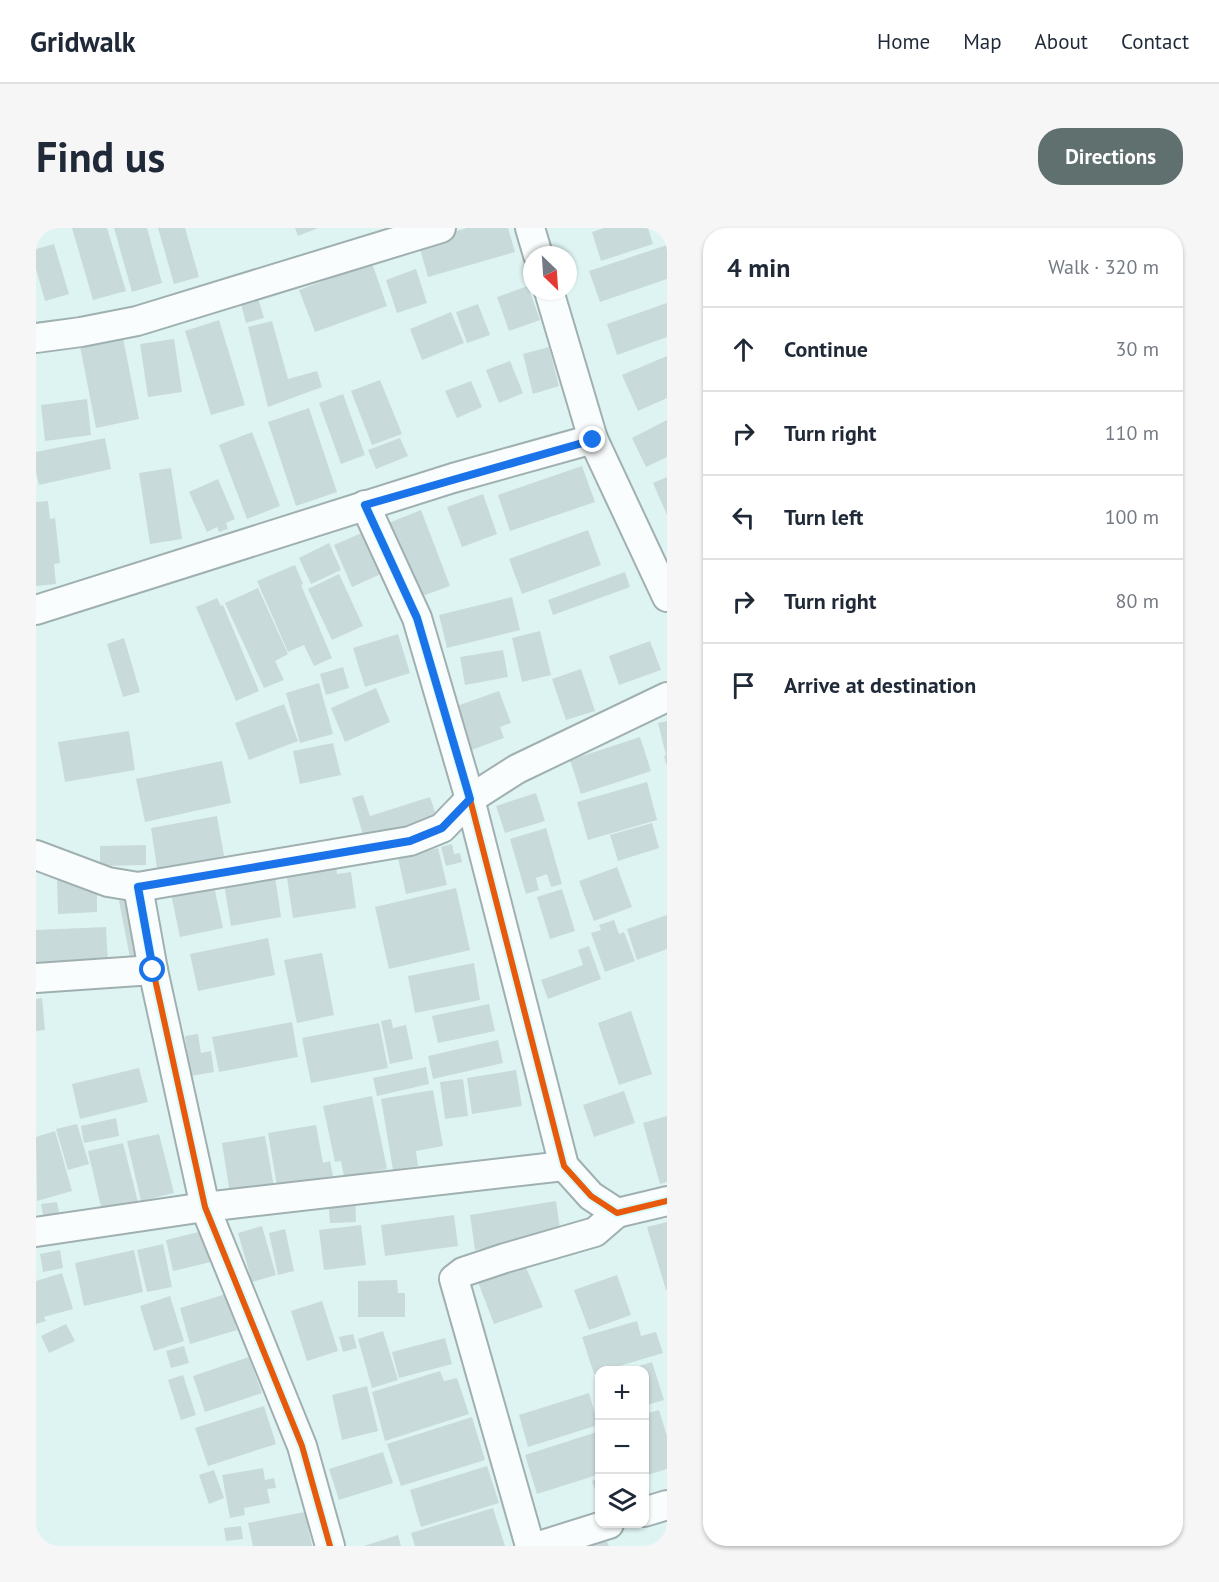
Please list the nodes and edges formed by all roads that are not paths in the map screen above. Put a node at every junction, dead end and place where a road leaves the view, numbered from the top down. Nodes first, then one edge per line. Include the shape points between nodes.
1 (441, 228) edge
2 (530, 228) edge
3 (535, 246) edge
4 (552, 300) edge
5 (36, 338) edge
6 (593, 440) junction
7 (365, 505) junction
8 (667, 597) edge
9 (36, 610) edge
10 (667, 697) edge
11 (470, 799) junction
12 (36, 855) edge
13 (138, 887) junction
14 (153, 970) junction
15 (36, 978) edge
16 (564, 1166) junction
17 (667, 1201) edge
18 (205, 1207) junction
19 (617, 1214) junction
20 (36, 1232) edge
21 (667, 1505) edge
22 (649, 1511) edge
23 (596, 1528) edge
24 (330, 1546) edge
25 (530, 1546) edge
26 (539, 1546) edge

1 - 5 street via 137,321
2 - 3 street
4 - 6 street
6 - 7 street
6 - 8 street
7 - 9 street
7 - 11 street via 417,618
10 - 11 street via 517,769
11 - 13 street via 442,828 410,841
11 - 16 street
12 - 13 street via 108,882
13 - 14 street
14 - 15 street
14 - 18 street
16 - 18 street
16 - 19 street via 591,1196
17 - 19 street
18 - 20 street
18 - 24 street via 302,1446
19 - 25 street via 595,1232 463,1272 454,1279
21 - 22 street
23 - 26 street

